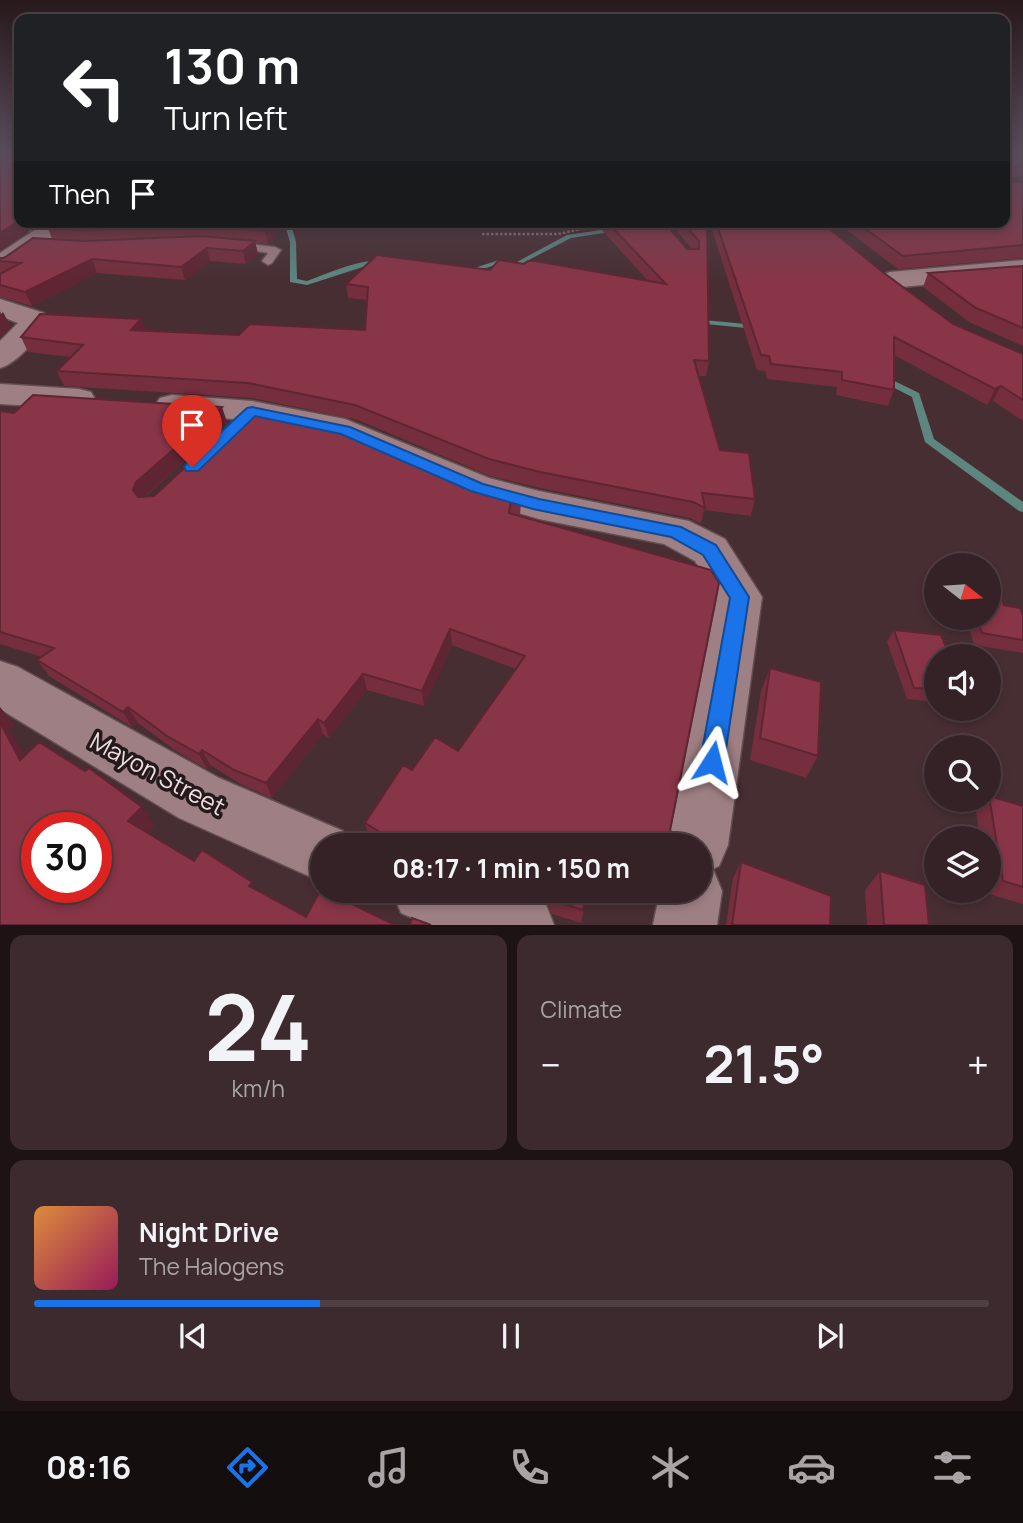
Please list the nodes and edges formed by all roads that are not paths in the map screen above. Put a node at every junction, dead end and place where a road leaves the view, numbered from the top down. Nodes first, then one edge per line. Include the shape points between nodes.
1 (49, 235) edge
2 (220, 244) edge
3 (268, 261) dead end
4 (0, 264) edge
5 (1023, 268) edge
6 (882, 273) joint
7 (919, 301) edge
8 (0, 307) edge
9 (0, 359) edge
10 (0, 394) edge
11 (0, 683) edge
12 (700, 833) edge
13 (310, 847) edge
14 (458, 903) edge
15 (689, 903) edge
16 (522, 925) edge
17 (685, 925) edge

1 - 4 street
2 - 3 lane via 275,250
5 - 6 street
6 - 7 street
8 - 9 street via 34,320
10 - 12 street via 131,403 345,430 477,488 675,531 710,550 740,597
11 - 13 street, Mayon Street via 199,798
14 - 16 street
15 - 17 street

